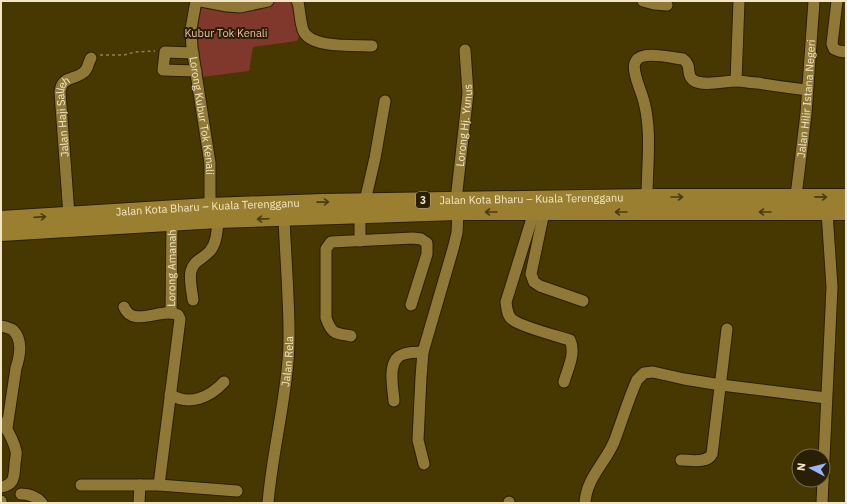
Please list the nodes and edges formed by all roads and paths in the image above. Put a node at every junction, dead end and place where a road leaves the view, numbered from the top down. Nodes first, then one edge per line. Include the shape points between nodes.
1 (196, 1) edge
2 (201, 1) edge
3 (268, 1) edge
4 (297, 1) edge
5 (643, 1) edge
6 (739, 1) edge
7 (814, 1) edge
8 (837, 1) edge
9 (667, 5) dead end
10 (372, 46) dead end
11 (465, 50) dead end
12 (165, 52) junction
13 (846, 52) edge
14 (193, 53) junction
15 (90, 58) joint
16 (196, 71) junction
17 (736, 81) junction
18 (807, 90) junction
19 (385, 101) dead end
20 (796, 196) junction
21 (647, 197) junction
22 (846, 197) edge
23 (210, 206) junction
24 (457, 206) junction
25 (362, 208) junction
26 (539, 212) junction
27 (827, 212) junction
28 (846, 212) edge
29 (69, 215) junction
30 (284, 218) junction
31 (1, 219) edge
32 (218, 220) junction
33 (172, 223) junction
34 (1, 233) edge
35 (360, 241) junction
36 (193, 300) dead end
37 (583, 301) dead end
38 (411, 305) dead end
39 (124, 307) dead end
40 (171, 313) junction
41 (1, 326) edge
42 (727, 329) dead end
43 (351, 336) dead end
44 (423, 352) junction
45 (224, 382) dead end
46 (564, 382) dead end
47 (721, 385) junction
48 (170, 394) junction
49 (826, 398) junction
50 (394, 401) dead end
51 (4, 424) edge
52 (824, 448) edge
53 (680, 460) dead end
54 (424, 464) dead end
55 (81, 485) dead end
56 (140, 485) junction
57 (159, 485) junction
58 (1, 488) edge
59 (823, 488) edge
60 (237, 491) dead end
61 (20, 494) dead end
62 (42, 503) edge
63 (139, 503) edge
64 (268, 503) edge
65 (585, 503) edge
66 (822, 503) edge

1 - 14 street, Lorong Kubur Tok Kenali via 191,29
2 - 3 street via 240,7
4 - 10 street via 303,31 312,39 325,44
5 - 9 street
6 - 17 street
7 - 18 street, Jalan Hilir Istana Negeri
8 - 13 street via 832,44 834,49
11 - 24 street, Lorong Hj. Yunus via 468,93
12 - 14 street
12 - 15 path via 151,50
12 - 16 street via 163,70
14 - 16 street, Lorong Kubur Tok Kenali
15 - 29 street, Jalan Haji Salleh via 86,70 65,81 60,92
16 - 23 street, Lorong Kubur Tok Kenali via 210,163
17 - 18 street
17 - 21 street via 708,83 693,80 689,75 687,62 683,59 648,55 641,56 635,61 634,68 647,113
18 - 20 street, Jalan Hilir Istana Negeri
19 - 25 street via 375,158
21 -> 20 highway, Jalan Kota Bharu – Kuala Terengganu / 3
20 -> 22 highway, Jalan Kota Bharu – Kuala Terengganu / 3
21 - 24 highway, Jalan Kota Bharu – Kuala Terengganu / 3
23 -> 25 highway, Jalan Kota Bharu – Kuala Terengganu / 3
23 - 29 highway, Jalan Kota Bharu – Kuala Terengganu / 3
24 - 25 highway, Jalan Kota Bharu – Kuala Terengganu / 3
26 -> 24 highway, Jalan Kota Bharu – Kuala Terengganu / 3
24 - 44 street, Lorong Hj. Yunus via 457,233
25 - 30 highway, Jalan Kota Bharu – Kuala Terengganu / 3
25 - 35 street
27 -> 26 highway, Jalan Kota Bharu – Kuala Terengganu / 3
26 - 37 street via 532,274 534,282
26 - 46 street via 506,302 507,312 512,319 520,323 570,340 573,347 572,356
27 - 28 highway, Jalan Kota Bharu – Kuala Terengganu / 3
27 - 49 street via 832,287
31 -> 29 highway, Jalan Kota Bharu – Kuala Terengganu / 3
30 -> 32 highway, Jalan Kota Bharu – Kuala Terengganu / 3
30 - 64 street, Jalan Rela via 288,360
32 - 33 highway, Jalan Kota Bharu – Kuala Terengganu / 3
32 - 36 street via 214,245 198,259 190,273
33 - 34 highway, Jalan Kota Bharu – Kuala Terengganu / 3
33 - 40 street, Lorong Amanah
35 - 38 street via 413,238 427,243 427,254
35 - 43 street via 330,242 326,248 326,318 330,328
39 - 40 street via 130,315 136,317
40 - 48 street via 178,316 180,322
41 - 51 street via 12,329 20,346
42 - 47 street
44 - 50 street via 405,354 395,360 392,366
44 - 54 street, Lorong Hj. Yunus via 418,440
45 - 48 street via 210,394 197,399 185,400
47 - 49 street
47 - 53 street via 711,458
47 - 65 street via 654,372 644,373 636,380 613,443 590,483
48 - 57 street
49 - 52 street
51 - 58 street via 16,452 14,477 7,487
55 - 56 street
56 - 57 street
56 - 63 street
57 - 60 street
59 - 66 street
61 - 62 street via 29,494

